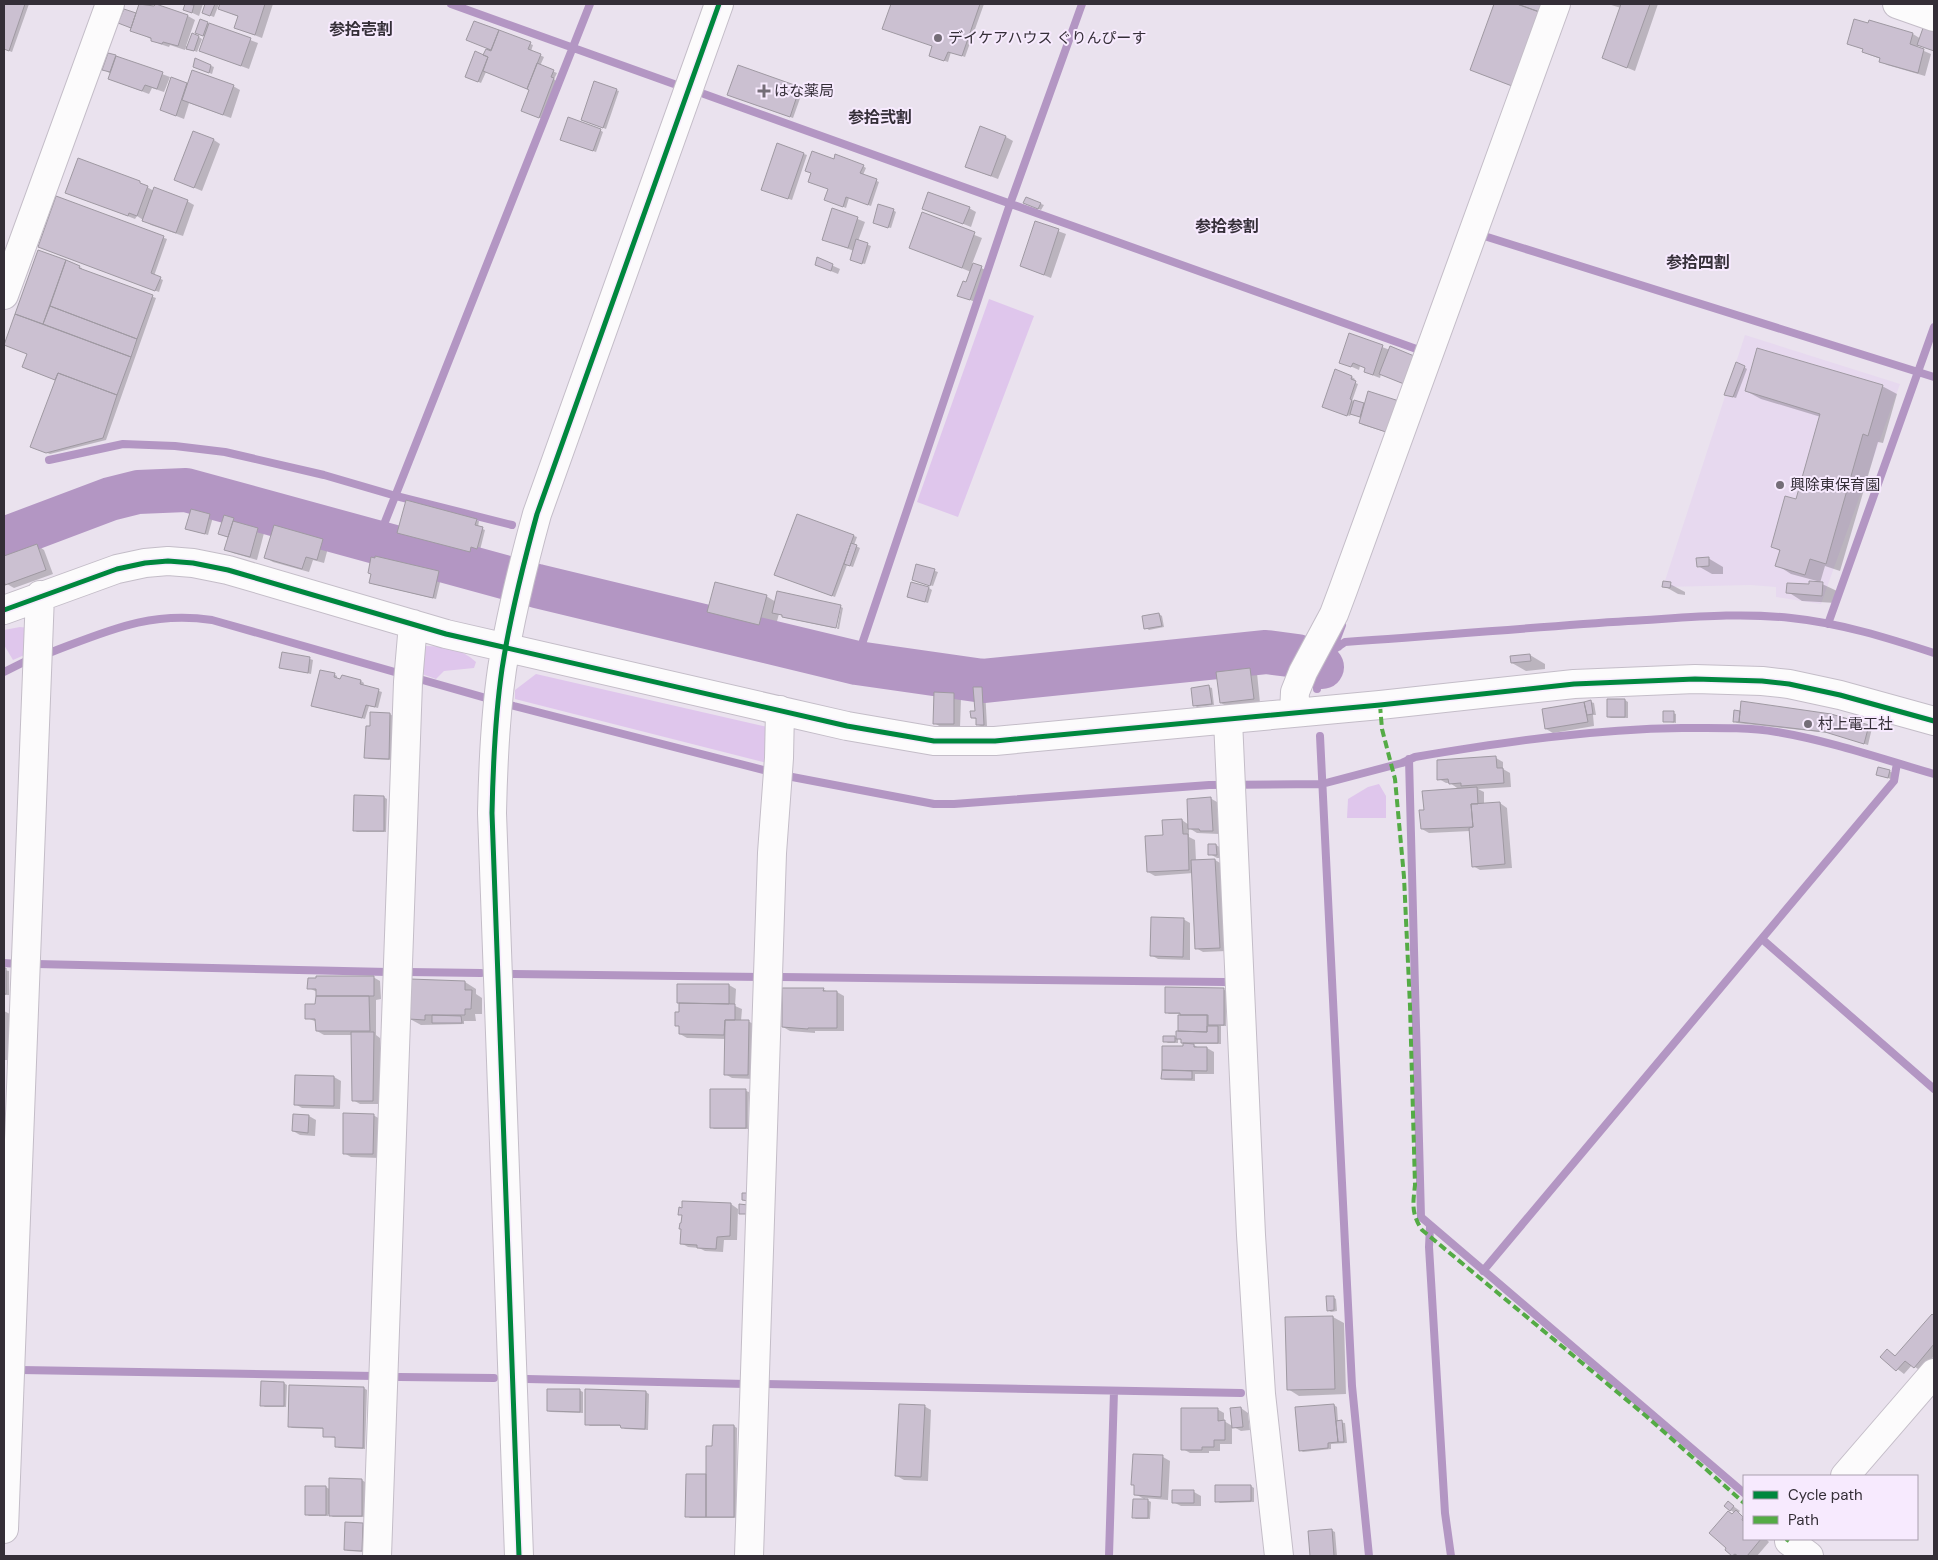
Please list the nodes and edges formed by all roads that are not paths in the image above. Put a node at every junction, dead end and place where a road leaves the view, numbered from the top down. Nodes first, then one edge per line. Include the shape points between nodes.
1 (110, 4) edge
2 (719, 4) edge
3 (1556, 4) edge
4 (4, 295) edge
5 (40, 595) junction
6 (4, 610) edge
7 (413, 624) junction
8 (506, 648) junction
9 (780, 710) junction
10 (1294, 713) junction
11 (1228, 720) junction
12 (1934, 721) edge
13 (1934, 1372) edge
14 (1846, 1475) edge
15 (4, 1529) edge
16 (377, 1556) edge
17 (519, 1556) edge
18 (749, 1556) edge
19 (1278, 1556) edge

1 - 4 street
2 - 8 street via 537,514
3 - 10 street via 1334,614 1295,692
5 - 6 street
5 - 7 street via 145,562 176,562 228,570
5 - 15 street
7 - 8 street
7 - 16 street
8 - 9 street
8 - 17 street via 492,813
9 - 11 street via 903,737 963,742 994,742
9 - 18 street via 772,853
10 - 11 street
10 - 12 street via 1574,684 1695,679 1789,684
11 - 19 street via 1240,1027 1259,1374
13 - 14 street

